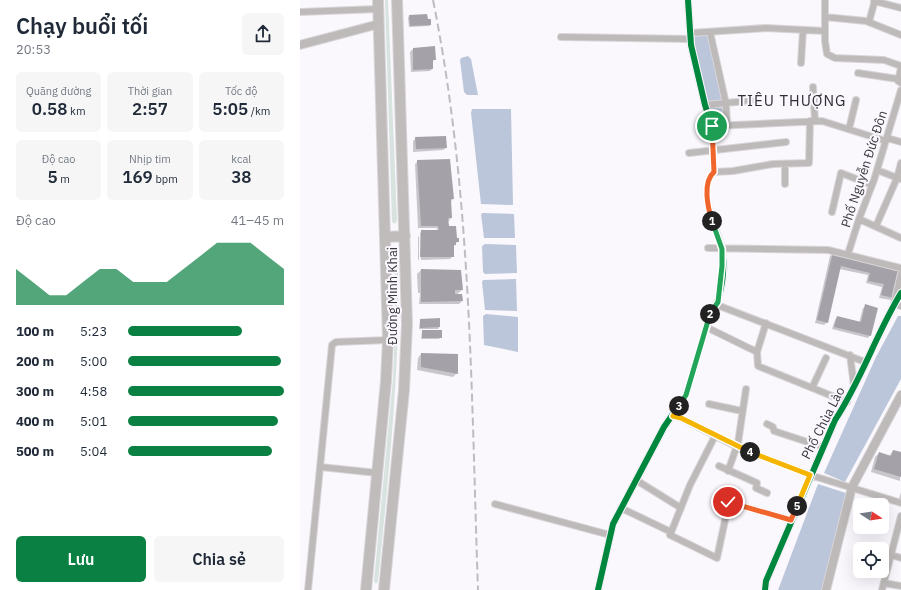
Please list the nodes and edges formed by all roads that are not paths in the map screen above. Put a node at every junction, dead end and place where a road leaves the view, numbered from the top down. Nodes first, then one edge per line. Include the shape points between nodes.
1 (397, 0) edge
2 (688, 0) edge
3 (825, 0) edge
4 (875, 1) edge
5 (378, 5) edge
6 (901, 8) edge
7 (300, 12) edge
8 (825, 17) junction
9 (869, 22) junction
10 (379, 24) junction
11 (803, 30) junction
12 (825, 31) junction
13 (710, 32) junction
14 (901, 35) edge
15 (690, 36) junction
16 (561, 37) dead end
17 (300, 45) edge
18 (801, 63) dead end
19 (901, 67) edge
20 (858, 73) dead end
21 (900, 81) edge
22 (813, 86) dead end
23 (901, 90) edge
24 (758, 100) dead end
25 (856, 100) dead end
26 (726, 104) junction
27 (706, 106) junction
28 (812, 121) junction
29 (712, 126) junction
30 (728, 126) junction
31 (849, 129) junction
32 (886, 139) junction
33 (786, 142) dead end
34 (901, 142) edge
35 (713, 150) junction
36 (689, 153) dead end
37 (901, 163) edge
38 (785, 164) junction
39 (877, 170) junction
40 (714, 172) junction
41 (899, 179) edge
42 (785, 184) dead end
43 (872, 185) junction
44 (832, 212) dead end
45 (859, 219) junction
46 (876, 226) junction
47 (405, 236) junction
48 (386, 237) junction
49 (901, 238) edge
50 (708, 248) dead end
51 (722, 249) junction
52 (848, 254) junction
53 (901, 268) edge
54 (901, 274) edge
55 (901, 293) edge
56 (894, 304) junction
57 (717, 305) junction
58 (901, 306) edge
59 (766, 323) junction
60 (706, 327) junction
61 (388, 340) junction
62 (757, 352) junction
63 (850, 355) junction
64 (826, 358) dead end
65 (865, 362) junction
66 (854, 386) junction
67 (812, 388) junction
68 (746, 389) dead end
69 (901, 395) edge
70 (847, 402) junction
71 (709, 404) dead end
72 (742, 411) junction
73 (673, 416) junction
74 (767, 424) dead end
75 (715, 436) junction
76 (737, 447) junction
77 (823, 447) junction
78 (719, 466) dead end
79 (321, 467) junction
80 (728, 471) junction
81 (377, 473) junction
82 (810, 475) junction
83 (636, 480) junction
84 (852, 487) junction
85 (731, 492) dead end
86 (767, 493) dead end
87 (728, 502) junction
88 (901, 503) edge
89 (495, 504) dead end
90 (621, 508) junction
91 (681, 508) junction
92 (901, 516) edge
93 (791, 520) junction
94 (671, 532) junction
95 (610, 535) junction
96 (891, 555) junction
97 (901, 558) edge
98 (884, 583) junction
99 (901, 586) edge
100 (308, 590) edge
101 (366, 590) edge
102 (384, 590) edge
103 (598, 590) edge
104 (765, 590) edge
105 (826, 590) edge
106 (882, 590) edge

1 - 47 main road, Đường Minh Khai
2 - 15 street
3 - 8 street
4 - 6 street
4 - 9 street
5 - 7 street
5 - 10 main road, Đường Minh Khai
8 - 9 street via 854,18
8 - 12 street
9 - 14 street
10 - 17 street
10 - 48 main road, Đường Minh Khai
11 - 12 street
11 - 13 street via 766,28
11 - 18 street
12 - 19 street via 827,54 835,58 878,59
13 - 15 street
13 - 26 street
15 - 16 street
15 - 27 street
19 - 21 street
20 - 21 street
22 - 28 street
23 - 32 street, Phố Nguyễn Đức Đôn
24 - 26 street
25 - 31 street
26 - 27 street
26 - 30 street
27 - 29 street
28 - 30 street
28 - 31 street via 822,121
28 - 38 street via 809,163
29 - 30 street
29 - 35 street
31 - 32 street
32 - 34 street
32 - 39 street, Phố Nguyễn Đức Đôn
33 - 35 street
35 - 36 street
35 - 40 street
37 - 41 street
38 - 40 street
38 - 42 street
39 - 41 street
39 - 43 street, Phố Nguyễn Đức Đôn
40 - 51 street via 710,176 707,189 710,212
41 - 46 street
43 - 44 street via 841,173
43 - 45 street, Phố Nguyễn Đức Đôn
45 - 46 street
45 - 52 street, Phố Nguyễn Đức Đôn
46 - 49 street
47 - 48 main road
47 - 102 main road, Đường Minh Khai via 407,324 404,390
48 - 61 main road, Đường Minh Khai
50 - 51 street
51 - 52 street via 828,250
51 - 57 street via 722,278
52 - 53 street
54 - 56 street
55 - 56 street, Phố Chùa Lào
56 - 58 street
56 - 65 street, Phố Chùa Lào
57 - 59 street
57 - 60 street via 711,312
59 - 62 street
59 - 63 street
60 - 62 street
60 - 73 street via 686,395
61 - 79 street via 336,342 332,345
61 - 81 main road, Đường Minh Khai
62 - 67 street via 758,366
63 - 65 street
63 - 66 street
64 - 67 street
65 - 66 street, Phố Chùa Lào
66 - 70 street, Phố Chùa Lào
67 - 70 street
68 - 72 street
69 - 84 street
70 - 77 street, Phố Chùa Lào via 835,420
71 - 72 street
72 - 76 street
73 - 75 street
73 - 83 street via 664,427
74 - 77 street via 773,427 774,431
75 - 76 street
75 - 91 street
76 - 80 street
76 - 82 street
77 - 82 street, Phố Chùa Lào
78 - 80 street
79 - 81 street
79 - 100 street
80 - 86 street via 758,483 756,488
81 - 101 main road, Đường Minh Khai
82 - 84 street
82 - 93 street, Phố Chùa Lào
83 - 90 street
83 - 91 street
84 - 88 street
84 - 105 street
85 - 87 street
87 - 93 street
87 - 94 street via 717,558 670,536
89 - 95 street
90 - 94 street
90 - 95 street
91 - 94 street
92 - 96 street
93 - 104 street, Phố Chùa Lào via 766,581
95 - 103 street
96 - 97 street
96 - 98 street
98 - 99 street
98 - 106 street

